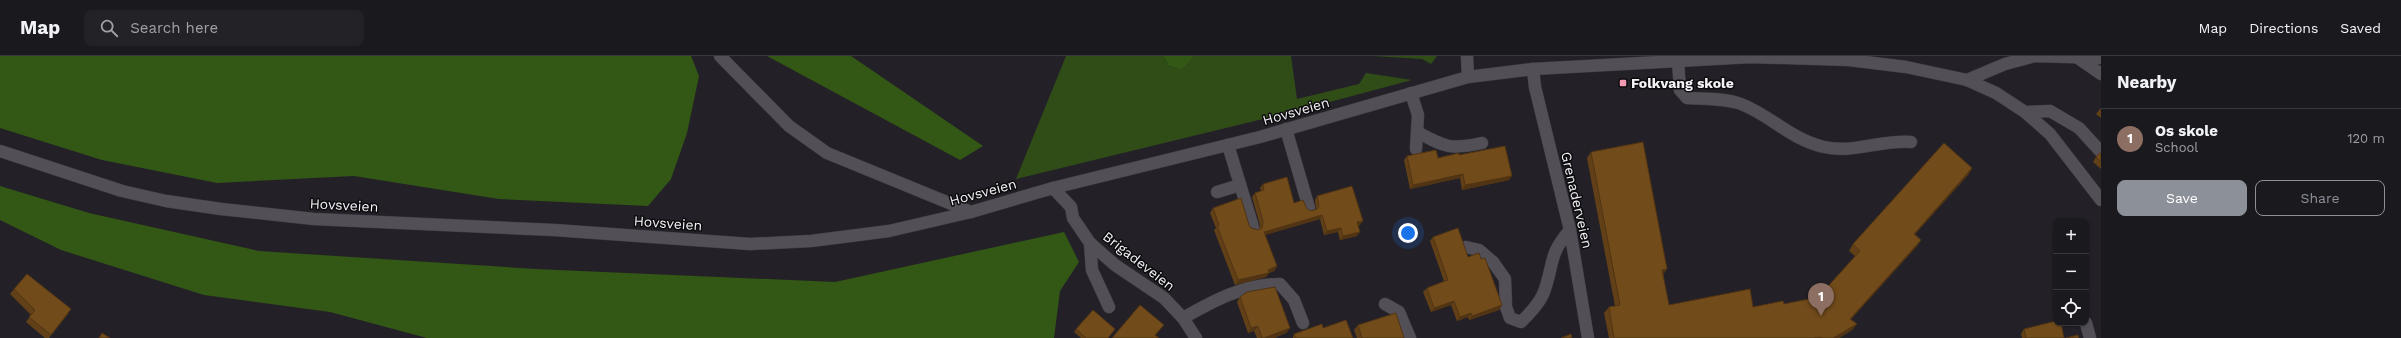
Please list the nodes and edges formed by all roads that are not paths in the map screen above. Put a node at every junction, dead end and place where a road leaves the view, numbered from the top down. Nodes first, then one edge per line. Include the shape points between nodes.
1 (720, 56) edge
2 (1468, 56) edge
3 (2078, 58) junction
4 (2101, 58) edge
5 (1678, 61) junction
6 (1533, 69) junction
7 (2101, 74) edge
8 (1468, 77) junction
9 (1967, 80) junction
10 (1411, 93) junction
11 (2025, 112) junction
12 (1286, 129) junction
13 (1417, 132) junction
14 (1911, 142) dead end
15 (1482, 144) dead end
16 (1228, 145) junction
17 (1416, 150) dead end
18 (0, 151) edge
19 (2101, 152) edge
20 (1240, 185) junction
21 (1053, 188) junction
22 (1217, 192) dead end
23 (2101, 200) edge
24 (1309, 208) edge
25 (971, 212) junction
26 (1253, 227) edge
27 (1570, 230) junction
28 (1090, 243) junction
29 (1466, 247) edge
30 (1385, 304) dead end
31 (1109, 308) dead end
32 (1183, 318) junction
33 (1303, 323) dead end
34 (2087, 326) edge
35 (1196, 338) edge
36 (1410, 338) edge
37 (1588, 338) edge
38 (2090, 338) edge

1 - 25 street via 789,126 827,153
2 - 8 street
3 - 4 street
3 - 7 street
3 - 9 street via 2035,56 2005,64
5 - 6 street, Hovsveien
5 - 9 street, Hovsveien via 1751,57 1849,60 1906,67
5 - 14 street via 1680,90 1687,98 1740,104 1802,139 1836,148 1855,149 1896,141
6 - 8 street, Hovsveien
6 - 27 street, Grenaderveien via 1535,88
8 - 10 street, Hovsveien
9 - 11 street, Hovsveien via 1996,92
10 - 12 street, Hovsveien
10 - 13 street via 1418,116
11 - 19 street via 2050,111 2079,128
11 - 23 street, Hovsveien via 2050,134
12 - 16 street, Hovsveien
12 - 24 street
13 - 15 street via 1445,147
13 - 17 street
16 - 20 street
16 - 21 street, Hovsveien
18 - 25 street, Hovsveien via 122,191 166,201 314,219 554,230 750,244 810,241 889,231
20 - 22 street
20 - 26 street
21 - 25 street, Hovsveien
21 - 28 street, Brigadeveien via 1071,207 1073,218
27 - 29 street via 1558,245 1545,290 1532,311 1521,322 1510,318 1506,307 1505,279 1493,262 1479,250
27 - 37 street, Grenaderveien
28 - 31 street via 1092,270
28 - 32 street, Brigadeveien via 1115,265 1164,298
30 - 36 street via 1399,312
32 - 33 street via 1214,300 1241,290 1261,284 1280,284 1294,300
32 - 35 street, Brigadeveien
34 - 38 street

